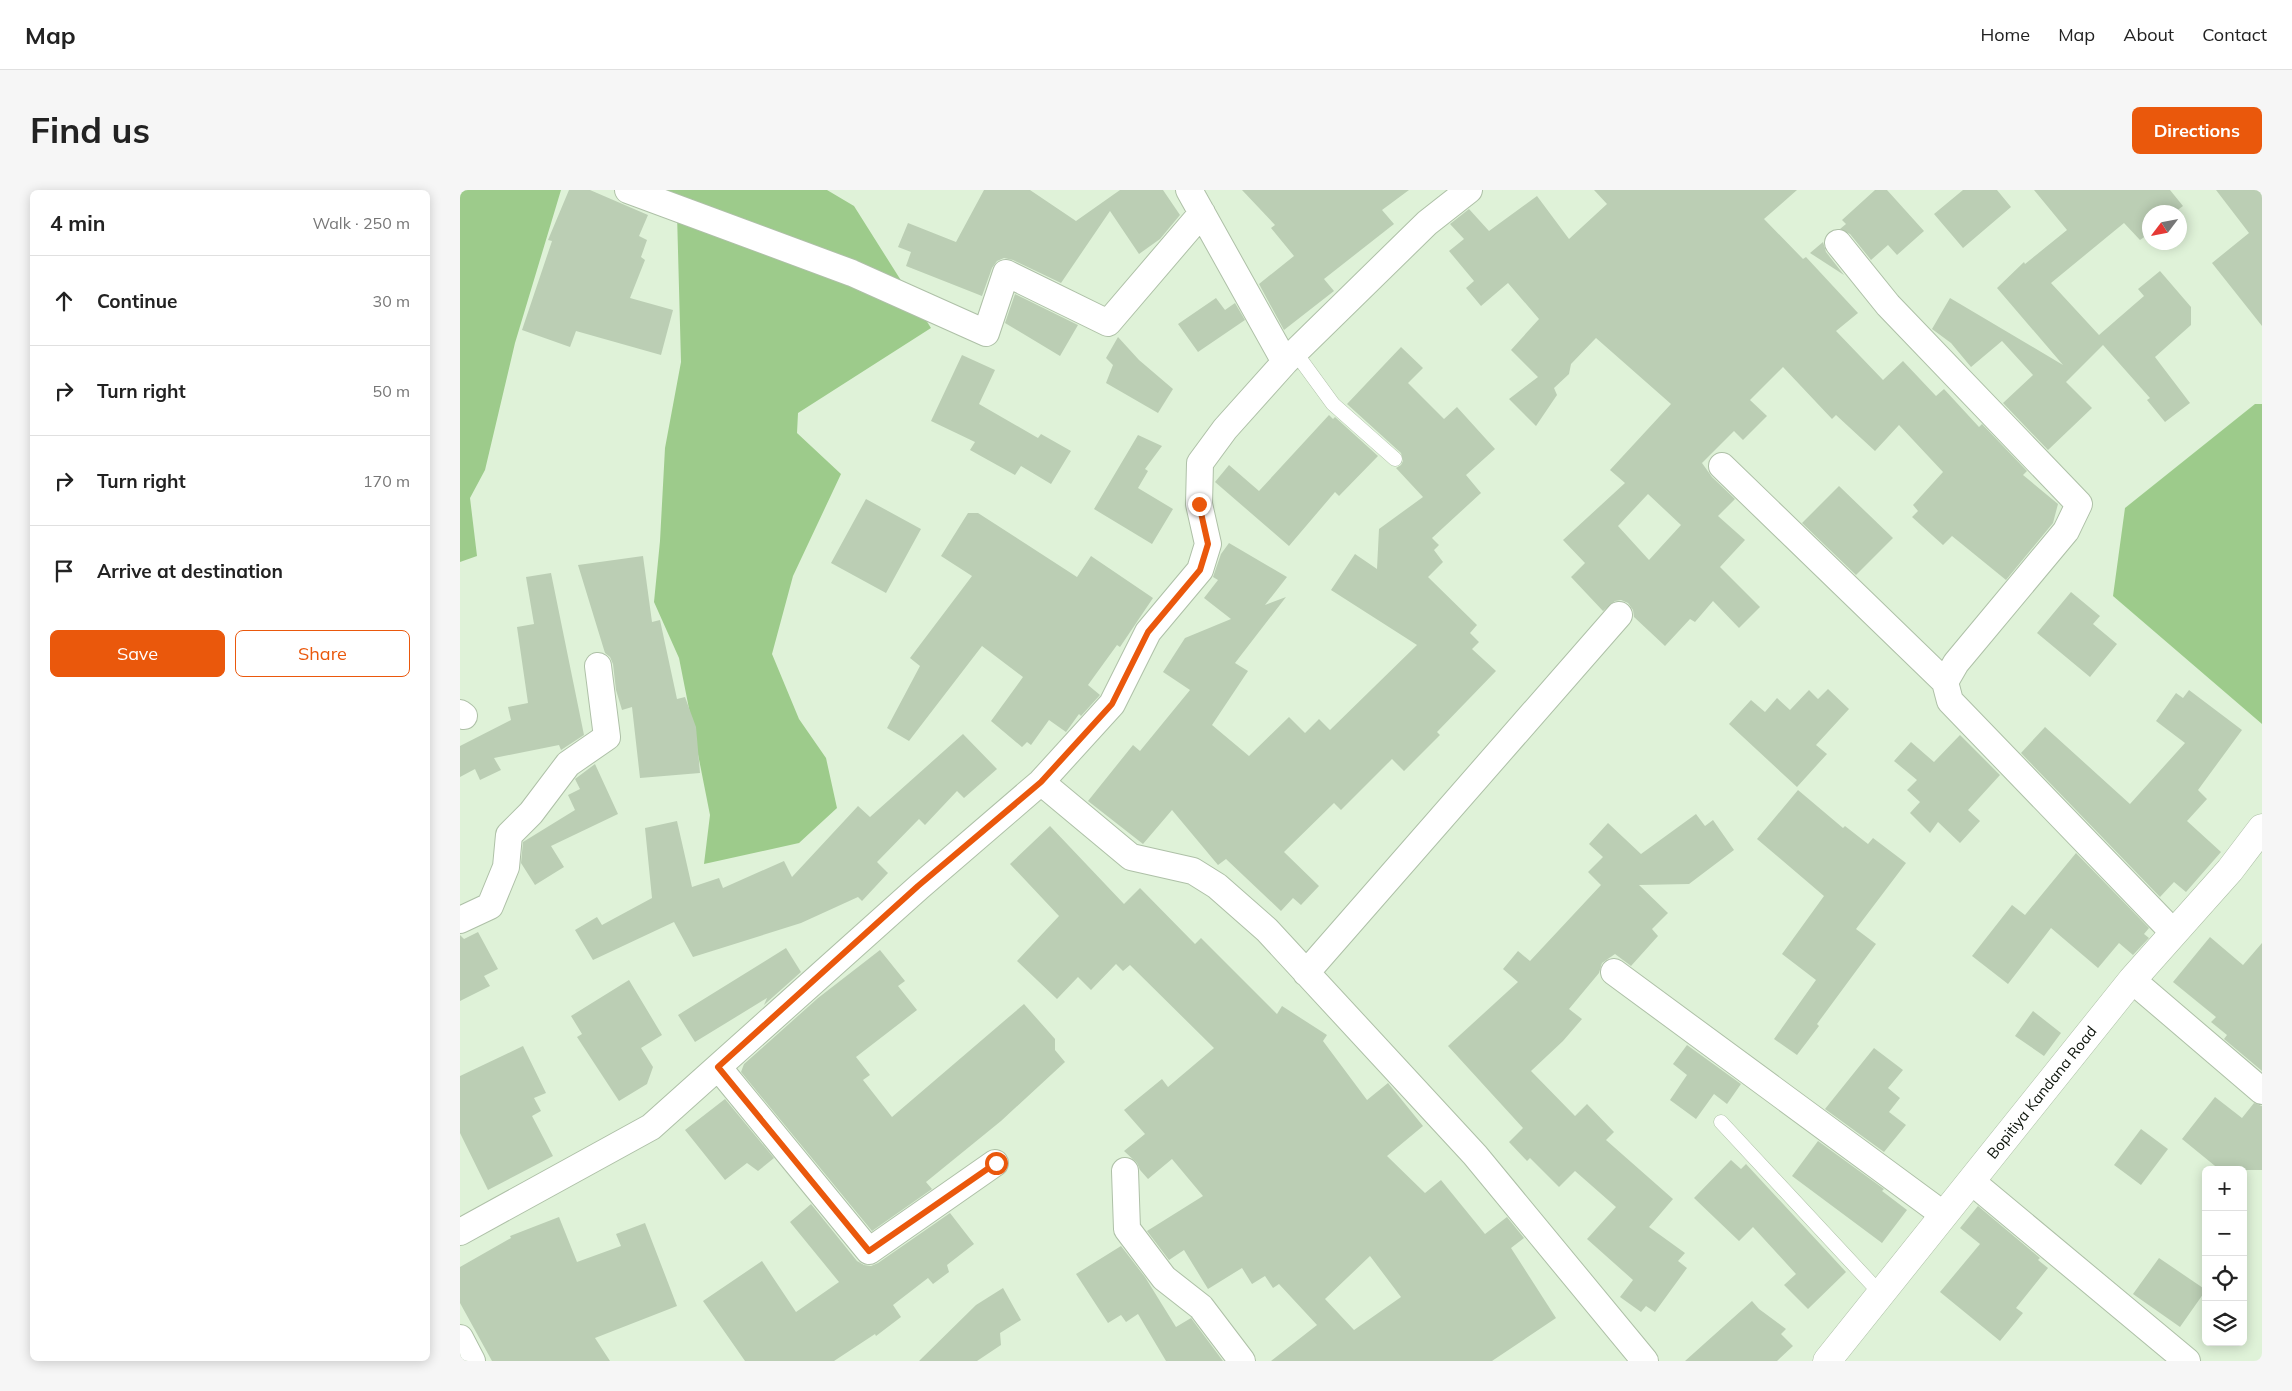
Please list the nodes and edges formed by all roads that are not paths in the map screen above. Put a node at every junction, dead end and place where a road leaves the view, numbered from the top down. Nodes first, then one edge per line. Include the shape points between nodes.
1 (628, 190) edge
2 (1189, 190) edge
3 (1469, 190) edge
4 (1202, 213) junction
5 (1838, 243) dead end
6 (1290, 357) junction
7 (1395, 459) dead end
8 (1722, 466) dead end
9 (1619, 615) dead end
10 (598, 666) dead end
11 (1945, 682) junction
12 (1041, 782) junction
13 (2262, 828) edge
14 (460, 920) edge
15 (2173, 932) junction
16 (1614, 972) dead end
17 (1306, 973) junction
18 (2132, 980) junction
19 (718, 1067) junction
20 (2262, 1091) edge
21 (1721, 1122) dead end
22 (996, 1163) dead end
23 (1125, 1171) dead end
24 (1971, 1181) junction
25 (1944, 1215) junction
26 (460, 1232) edge
27 (1881, 1294) junction
28 (460, 1338) edge
29 (472, 1361) edge
30 (1242, 1361) edge
31 (1646, 1361) edge
32 (1827, 1361) edge
33 (2186, 1361) edge

1 - 4 street via 852,273 986,333 1006,273 1108,323
2 - 4 street
3 - 6 street via 1427,223
4 - 6 street
5 - 11 street via 1888,305 2079,504 2066,531 1956,663
6 - 7 lane via 1333,404
6 - 12 street via 1225,429 1200,463 1199,504 1208,544 1200,570 1148,632 1112,704
8 - 11 street
9 - 17 street
10 - 14 street via 607,737 568,764 509,835 506,867 490,906
11 - 15 street via 1950,701
12 - 17 street via 1131,857 1194,871 1217,886 1267,930
12 - 19 street via 918,886
13 - 15 main road, Bopitiya Kandana Road via 2230,870
15 - 18 main road, Bopitiya Kandana Road
16 - 25 street
17 - 31 street via 1474,1155
18 - 20 street
18 - 24 main road, Bopitiya Kandana Road
19 - 22 street via 869,1251
19 - 26 street via 651,1127
21 - 27 lane
23 - 30 street via 1127,1229 1164,1278 1201,1307
24 - 25 main road, Bopitiya Kandana Road
24 - 33 street
25 - 27 main road, Bopitiya Kandana Road
27 - 32 main road, Bopitiya Kandana Road
28 - 29 street

